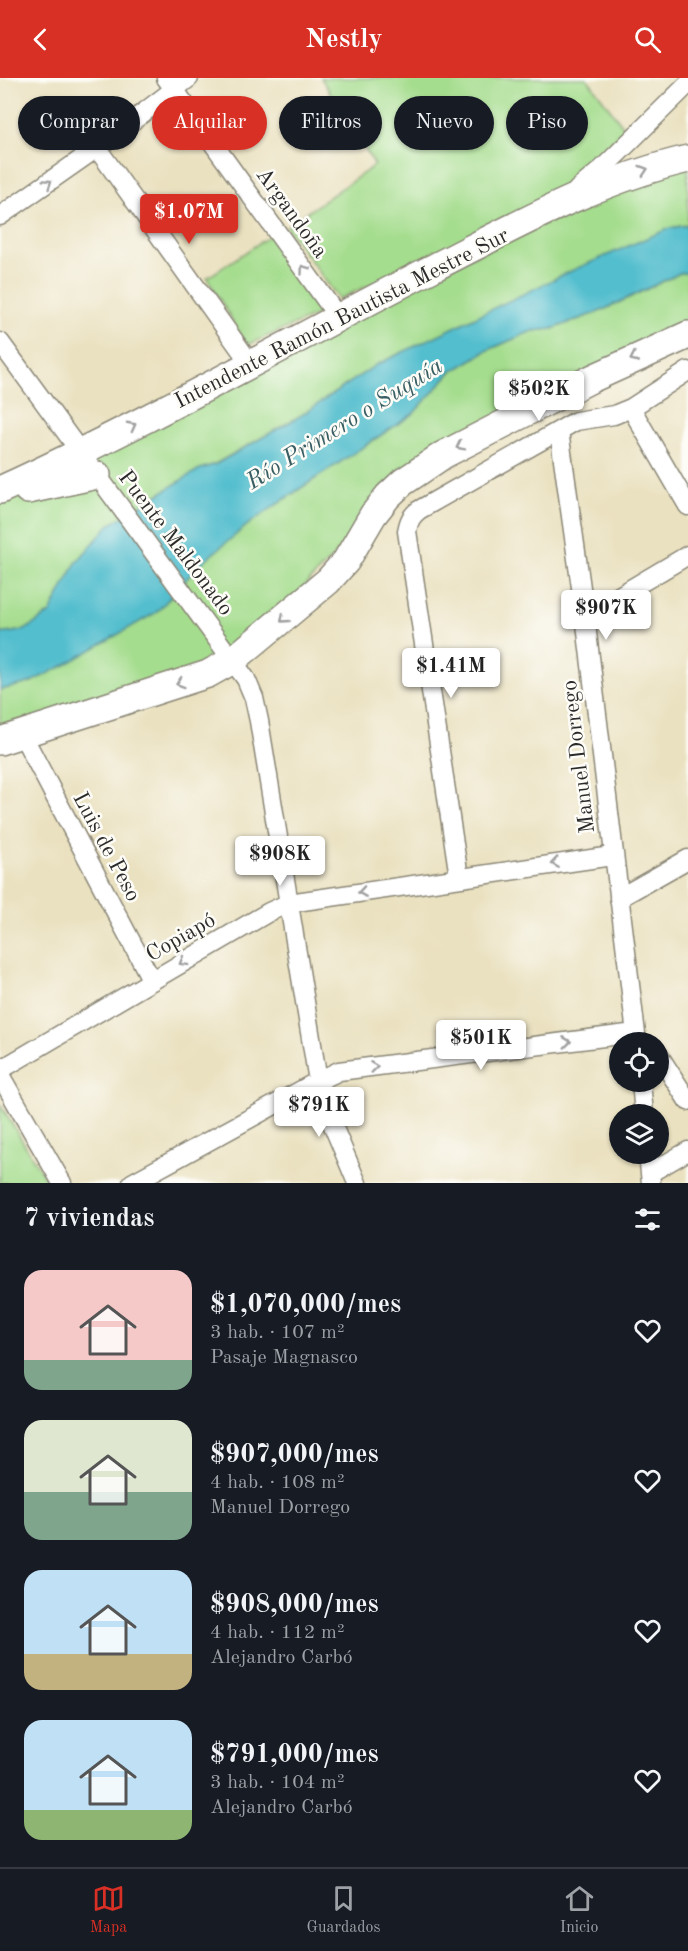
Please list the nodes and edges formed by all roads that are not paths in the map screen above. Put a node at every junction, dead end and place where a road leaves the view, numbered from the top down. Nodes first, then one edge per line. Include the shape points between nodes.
1 (189, 78) edge
2 (170, 84) edge
3 (688, 84) edge
4 (140, 110) edge
5 (94, 150) edge
6 (98, 150) edge
7 (688, 159) edge
8 (552, 209) junction
9 (0, 216) edge
10 (338, 316) junction
11 (688, 335) edge
12 (0, 342) edge
13 (250, 363) junction
14 (688, 371) edge
15 (631, 408) junction
16 (559, 431) junction
17 (81, 453) junction
18 (104, 484) junction
19 (0, 490) edge
20 (0, 495) edge
21 (688, 506) edge
22 (688, 555) edge
23 (585, 616) junction
24 (233, 660) junction
25 (11, 737) edge
26 (612, 856) junction
27 (688, 859) edge
28 (459, 877) junction
29 (619, 898) junction
30 (289, 903) junction
31 (152, 981) junction
32 (639, 1032) edge
33 (609, 1042) edge
34 (0, 1070) edge
35 (669, 1071) edge
36 (0, 1075) edge
37 (318, 1081) junction
38 (688, 1101) edge
39 (688, 1151) edge
40 (651, 1178) edge
41 (62, 1183) edge
42 (132, 1183) edge
43 (357, 1183) edge

1 - 2 street
2 - 4 street
10 -> 2 street, Argandoña
3 - 8 street via 590,180
9 -> 5 street
6 - 13 street
8 -> 7 main road, Intendente Ramón Bautista Mestre Sur via 627,176
8 - 10 main road, Intendente Ramón Bautista Mestre Sur
10 - 13 main road, Intendente Ramón Bautista Mestre Sur
11 -> 24 main road via 631,359 443,455 403,482 373,515 338,571
12 - 17 street, Puente Maldonado
17 -> 13 main road, Intendente Ramón Bautista Mestre Sur
14 - 15 street
15 - 16 street via 576,421
15 - 21 street
16 - 23 street, Manuel Dorrego
16 - 28 street via 425,506 412,516 407,531
17 - 18 street, Puente Maldonado
17 - 19 main road, Intendente Ramón Bautista Mestre Sur
18 - 20 main road
18 - 24 street, Puente Maldonado
22 - 23 street
23 - 26 street, Manuel Dorrego
24 -> 25 main road via 208,674
24 - 30 street, Puente Maldonado via 254,698
25 - 31 street, Luis de Peso
26 -> 28 street, Copiapó
26 - 29 street, Manuel Dorrego
27 - 29 street
28 -> 30 street, Copiapó
29 - 32 street, Manuel Dorrego
30 -> 31 street, Copiapó
30 - 37 street, Puente Maldonado
31 - 34 street, Copiapó
37 -> 33 street via 339,1071
35 - 38 street
36 - 41 street
37 - 42 street
37 - 43 street, Puente Maldonado
39 - 40 street

